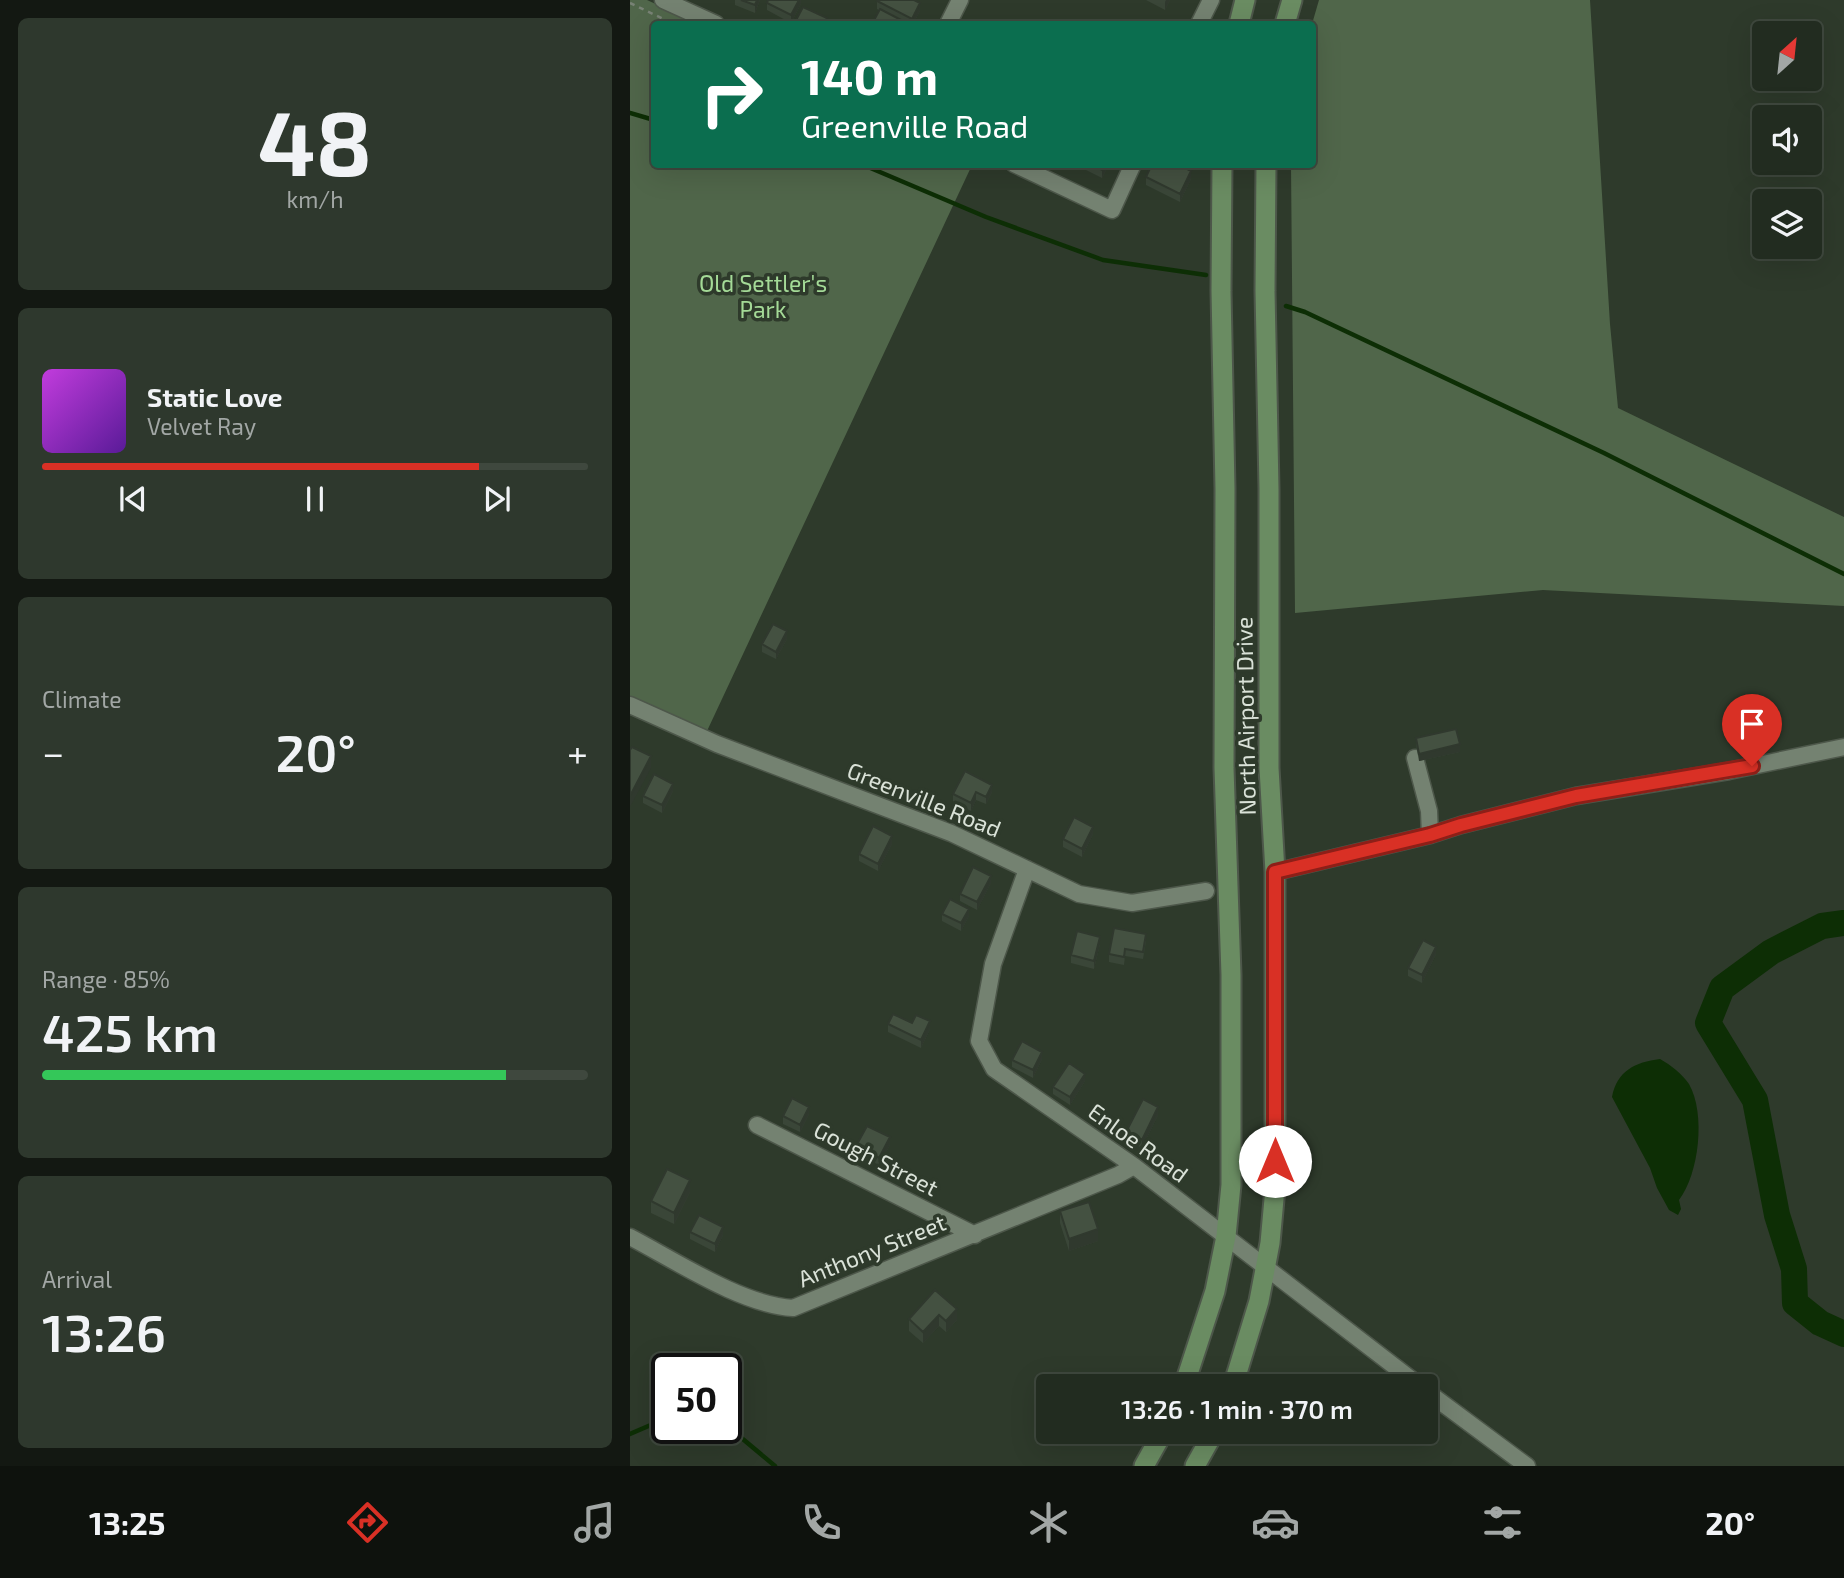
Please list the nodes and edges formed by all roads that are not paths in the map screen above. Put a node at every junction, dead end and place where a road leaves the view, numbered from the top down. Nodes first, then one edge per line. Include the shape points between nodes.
1 (663, 0) edge
2 (960, 0) edge
3 (1211, 0) edge
4 (1245, 0) edge
5 (1292, 0) edge
6 (709, 21) edge
7 (950, 21) edge
8 (1200, 21) edge
9 (1240, 21) edge
10 (1286, 21) edge
11 (1023, 168) edge
12 (1131, 168) edge
13 (1222, 168) edge
14 (1266, 168) edge
15 (630, 705) edge
16 (1844, 747) edge
17 (1415, 758) edge
18 (1430, 835) junction
19 (1027, 869) junction
20 (1275, 872) junction
21 (1206, 891) dead end
22 (757, 1125) dead end
23 (1134, 1166) junction
24 (975, 1234) junction
25 (1226, 1236) junction
26 (630, 1237) edge
27 (1265, 1267) junction
28 (1188, 1374) edge
29 (1237, 1374) edge
30 (1404, 1374) edge
31 (1438, 1400) edge
32 (1156, 1444) edge
33 (1207, 1444) edge
34 (1144, 1466) edge
35 (1195, 1466) edge
36 (1527, 1466) edge

1 - 6 street
2 - 7 street
3 - 8 street
4 - 9 main road
5 - 10 main road
11 - 12 street via 1112,210
13 - 25 main road, North Airport Drive via 1224,768 1231,975 1231,1185
14 - 20 main road, North Airport Drive via 1269,768
15 - 19 street, Greenville Road via 717,744 951,833
16 - 18 street via 1576,796
17 - 18 street via 1429,811
18 - 20 street
19 - 21 street, Greenville Road via 1079,894 1115,902
19 - 23 street, Enloe Road via 993,964 979,1041 994,1069
20 - 27 main road, North Airport Drive via 1275,1188
22 - 24 street, Gough Street
23 - 24 street, Anthony Street
23 - 25 street, Enloe Road
24 - 26 street, Anthony Street via 793,1308 750,1300
25 - 27 street, Enloe Road
25 - 28 main road, North Airport Drive via 1215,1291
27 - 29 main road, North Airport Drive
27 - 30 street, Enloe Road
31 - 36 street
32 - 34 main road
33 - 35 main road

